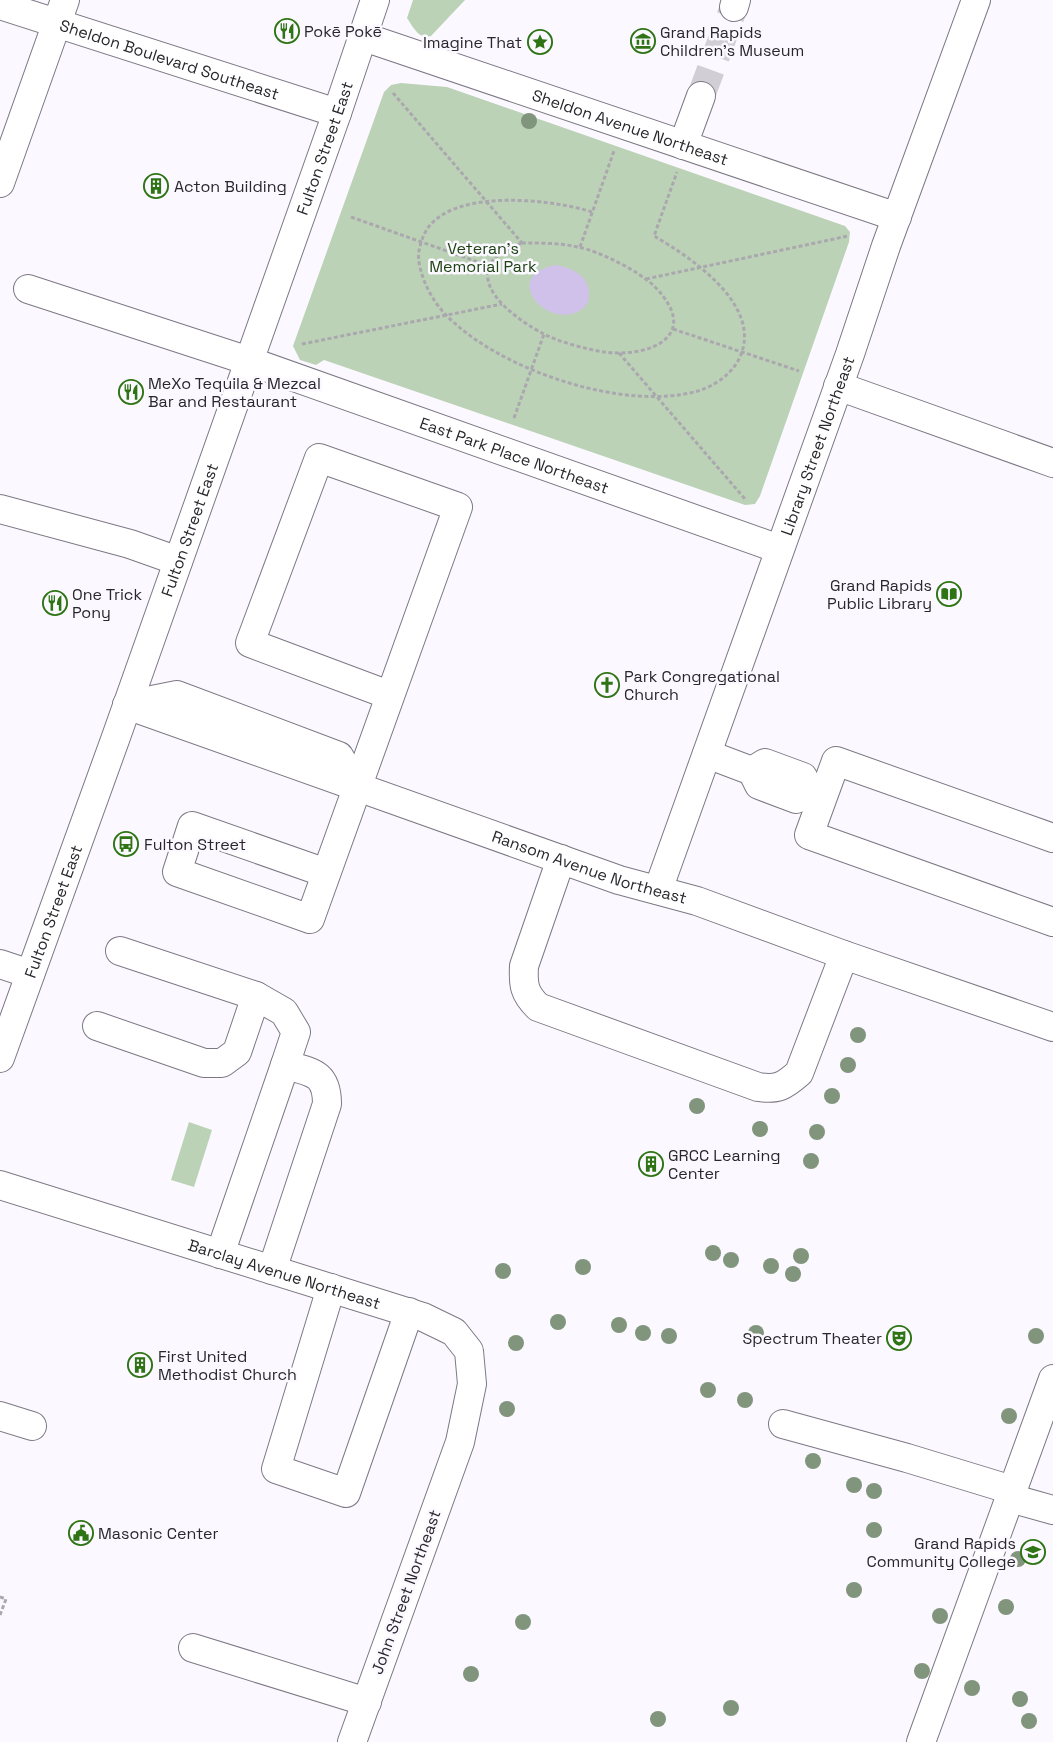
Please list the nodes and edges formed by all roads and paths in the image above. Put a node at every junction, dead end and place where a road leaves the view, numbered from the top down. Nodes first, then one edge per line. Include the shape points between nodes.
1 (375, 0) edge
2 (976, 0) edge
3 (0, 5) edge
4 (60, 11) edge
5 (364, 37) junction
6 (393, 93) dead end
7 (701, 96) tunnel mouth
8 (337, 113) junction
9 (683, 144) junction
10 (614, 150) dead end
11 (677, 172) dead end
12 (0, 183) edge
13 (487, 202) junction
14 (592, 212) junction
15 (351, 217) dead end
16 (897, 217) junction
17 (848, 236) dead end
18 (421, 242) junction
19 (522, 242) junction
20 (580, 247) junction
21 (489, 266) junction
22 (700, 268) junction
23 (646, 279) junction
24 (28, 289) dead end
25 (502, 304) junction
26 (446, 316) junction
27 (673, 329) junction
28 (544, 334) junction
29 (302, 344) dead end
30 (742, 352) junction
31 (619, 353) junction
32 (249, 361) junction
33 (531, 369) junction
34 (799, 371) dead end
35 (838, 386) junction
36 (656, 396) junction
37 (514, 418) dead end
38 (1053, 463) edge
39 (745, 499) dead end
40 (0, 509) edge
41 (779, 549) junction
42 (178, 561) junction
43 (389, 695) junction
44 (127, 705) junction
45 (707, 754) junction
46 (357, 787) junction
47 (817, 794) junction
48 (1053, 838) edge
49 (561, 859) junction
50 (326, 873) junction
51 (658, 890) junction
52 (1053, 922) edge
53 (120, 951) dead end
54 (844, 955) junction
55 (0, 964) edge
56 (30, 974) junction
57 (256, 996) junction
58 (97, 1026) dead end
59 (1053, 1027) edge
60 (0, 1058) edge
61 (285, 1065) junction
62 (0, 1185) edge
63 (220, 1254) junction
64 (272, 1270) junction
65 (331, 1288) junction
66 (409, 1312) junction
67 (1053, 1379) edge
68 (0, 1416) edge
69 (783, 1424) dead end
70 (32, 1426) dead end
71 (460, 1442) joint
72 (1011, 1494) junction
73 (1053, 1510) edge
74 (0, 1597) edge
75 (0, 1615) edge
76 (193, 1648) dead end
77 (367, 1702) junction
78 (352, 1742) edge
79 (921, 1742) edge

1 - 5 street, Fulton Street East
2 - 16 street, Library Street Northeast
3 - 4 street, Sheldon Boulevard Southeast
4 - 8 street, Sheldon Boulevard Southeast
4 - 12 street
5 - 8 street, Fulton Street East
5 - 9 street, Sheldon Avenue Northeast
6 - 13 path
7 - 9 street
8 - 32 street, Fulton Street East
9 - 16 street, Sheldon Avenue Northeast
10 - 14 path
11 - 22 path via 654,236
13 - 14 path via 534,201
13 - 18 path via 469,204 446,213 430,226
13 - 19 path
14 - 20 path
15 - 18 path
16 - 35 street, Library Street Northeast
17 - 22 path
18 - 21 path
18 - 26 path via 418,252 422,276
19 - 20 path
19 - 21 path via 507,249
20 - 23 path
21 - 25 path via 491,287
22 - 23 path
22 - 30 path via 723,288 741,318 745,341
23 - 27 path via 670,310
24 - 32 street, East Park Place Northeast
25 - 26 path
25 - 28 path
26 - 29 path
26 - 33 path via 479,341
27 - 30 path
27 - 31 path via 667,338 650,349
28 - 31 path via 596,350
28 - 33 path
30 - 34 path
30 - 36 path via 731,370 712,385 697,391
31 - 36 path
32 - 41 street, East Park Place Northeast
32 - 42 street, Fulton Street East
33 - 36 path via 598,390
33 - 37 path
35 - 38 street
35 - 41 street, Library Street Northeast
36 - 39 path
40 - 42 street via 130,544
41 - 45 street, Library Street Northeast
42 - 44 street, Fulton Street East
43 - 43 street via 458,507 319,458 250,643
43 - 46 street
44 - 46 street, Ransom Avenue Northeast
44 - 56 street, Fulton Street East
45 - 47 street via 752,771 759,785 796,799
45 - 51 street, Library Street Northeast
46 - 49 street, Ransom Avenue Northeast
46 - 50 street
47 - 48 street via 836,761
47 - 52 street via 809,835
49 - 51 street, Ransom Avenue Northeast
49 - 54 street via 524,966 523,983 529,997 538,1006 758,1086 772,1089 787,1084 799,1073
50 - 50 street via 310,919 177,872 192,826
51 - 54 street, Ransom Avenue Northeast
53 - 57 street
54 - 59 street, Ransom Avenue Northeast
55 - 56 street
56 - 60 street, Fulton Street East
57 - 58 street via 237,1052 222,1063 204,1063
57 - 61 street via 284,1012 296,1032
61 - 63 street
61 - 64 street via 315,1073 327,1089 327,1104
62 - 63 street, Barclay Avenue Northeast
63 - 64 street, Barclay Avenue Northeast
64 - 65 street, Barclay Avenue Northeast
65 - 66 street, Barclay Avenue Northeast
65 - 66 street via 276,1469 346,1493
66 - 71 street, Barclay Avenue Northeast via 454,1332 469,1351 472,1384
67 - 72 street
68 - 70 street
69 - 72 street via 907,1458
71 - 77 street, John Street Northeast
72 - 73 street
72 - 79 street
74 - 75 path via 6,1599
76 - 77 street
77 - 78 street, John Street Northeast

